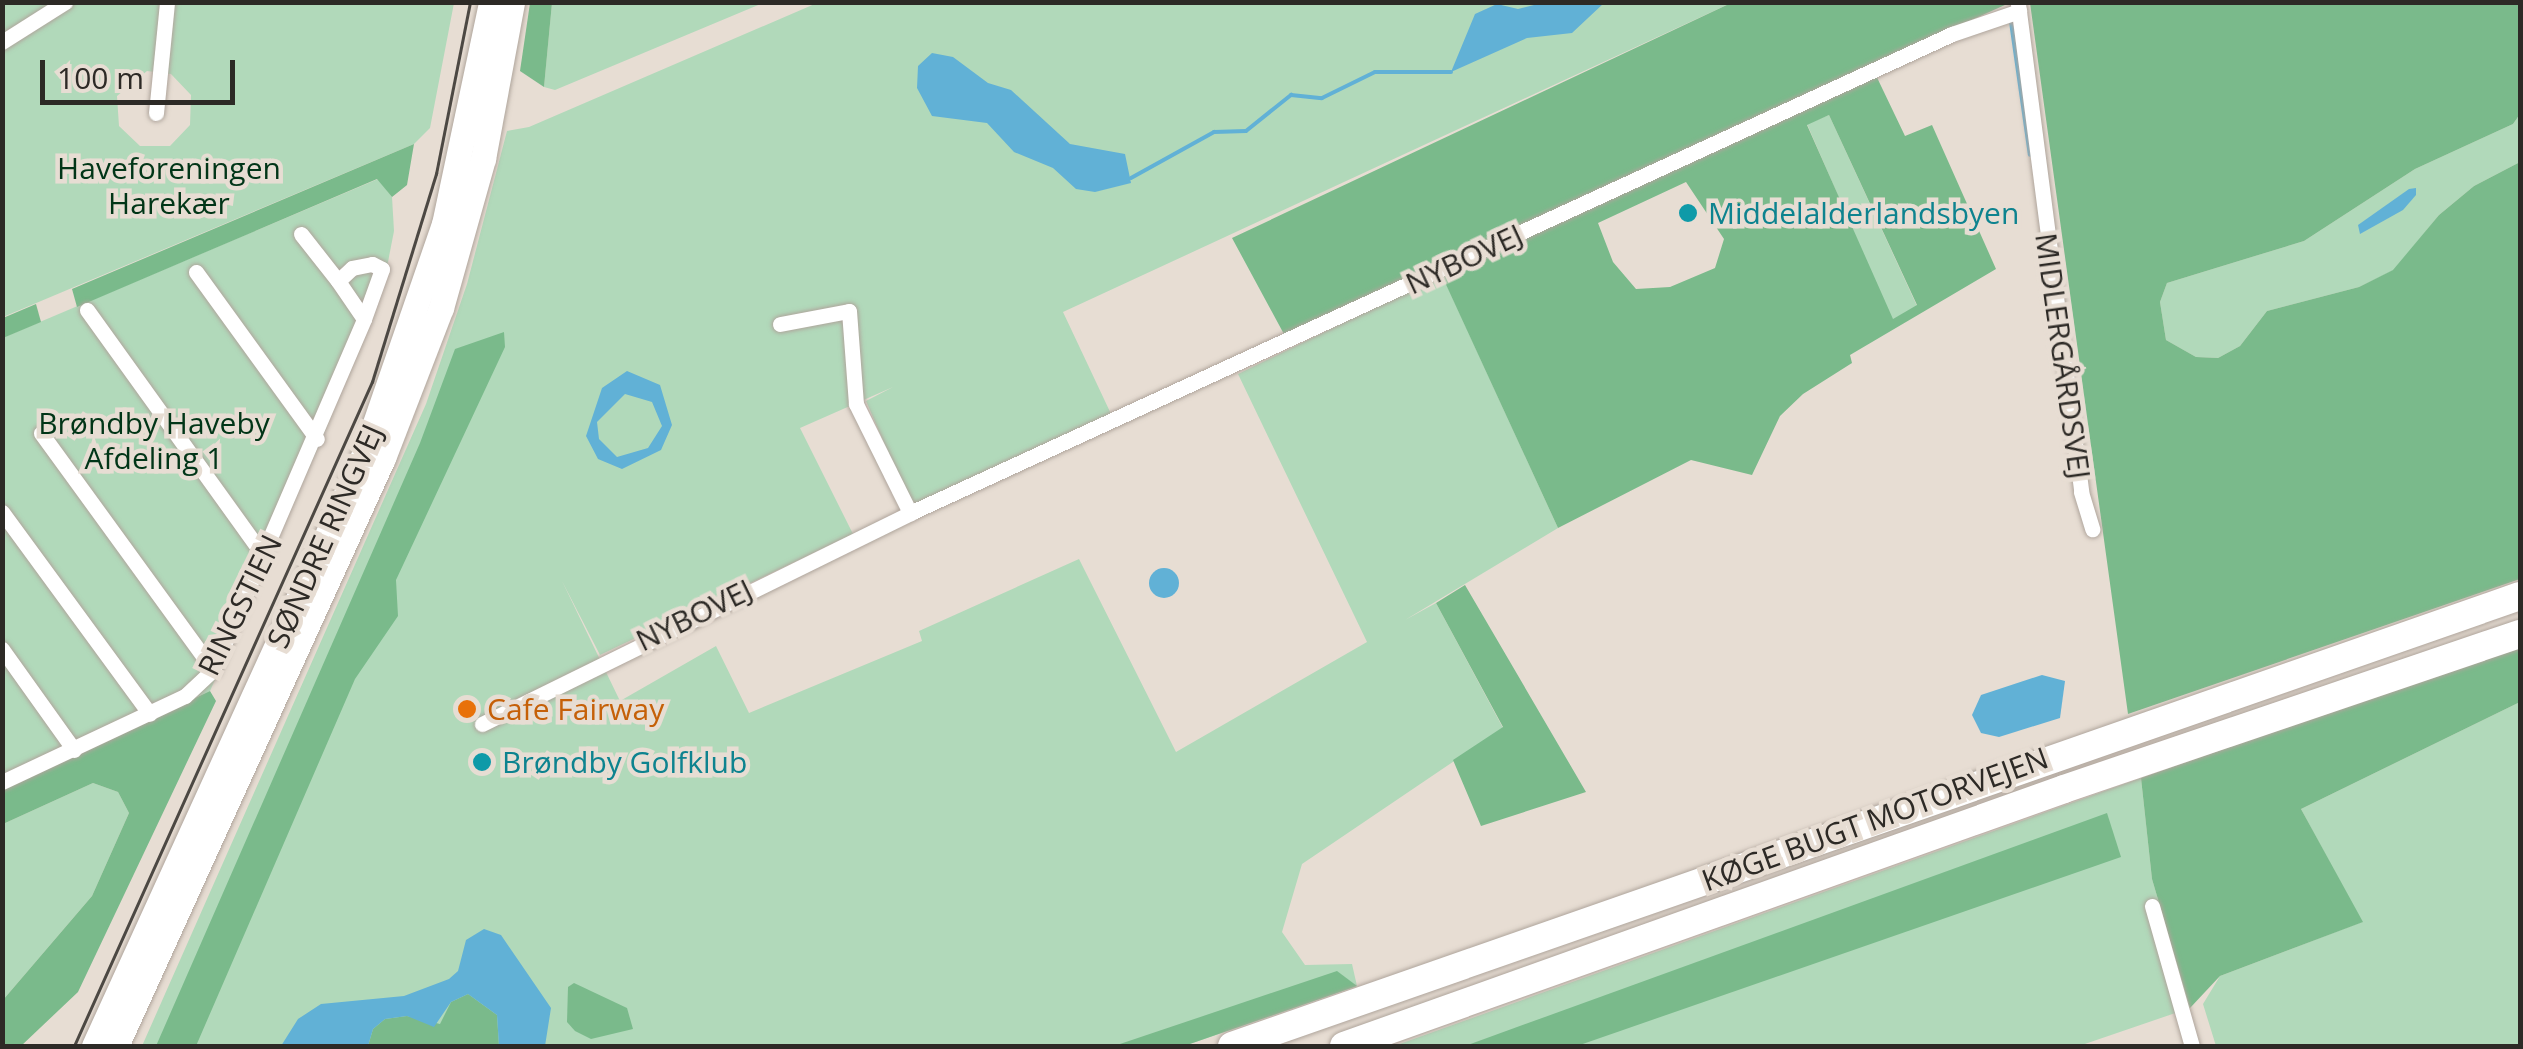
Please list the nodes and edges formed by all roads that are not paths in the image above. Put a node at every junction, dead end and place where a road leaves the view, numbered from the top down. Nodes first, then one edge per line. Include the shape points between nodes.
1 (65, 2) edge
2 (167, 2) edge
3 (492, 2) edge
4 (512, 2) edge
5 (2019, 7) edge
6 (39, 10) edge
7 (2, 42) edge
8 (156, 112) dead end
9 (300, 234) dead end
10 (196, 272) dead end
11 (338, 282) junction
12 (86, 310) dead end
13 (364, 320) junction
14 (780, 324) dead end
15 (41, 433) dead end
16 (317, 439) junction
17 (2, 512) edge
18 (910, 513) junction
19 (2092, 529) dead end
20 (265, 558) junction
21 (2520, 596) edge
22 (2520, 634) edge
23 (2, 649) edge
24 (213, 670) junction
25 (150, 714) junction
26 (482, 724) dead end
27 (74, 750) junction
28 (2, 782) edge
29 (2152, 906) dead end
30 (94, 1046) edge
31 (116, 1046) edge
32 (1232, 1046) edge
33 (1344, 1046) edge
34 (2192, 1046) edge

1 - 6 street
2 - 8 street
3 - 30 main road, SØNDRE RINGVEJ via 444,224 372,433
4 - 31 main road, SØNDRE RINGVEJ via 483,160 441,308 383,458
5 - 18 street, NYBOVEJ
5 - 19 street, MIDLERGÅRDSVEJ via 2078,473
6 - 7 street
9 - 11 street
10 - 16 street
11 - 13 street
11 - 13 street, RINGSTIEN via 359,264 382,268
12 - 20 street
13 - 16 street, RINGSTIEN
14 - 18 street via 849,311 856,404
15 - 24 street
16 - 20 street, RINGSTIEN
17 - 25 street
18 - 26 street, NYBOVEJ
20 - 24 street, RINGSTIEN
21 - 32 highway, KØGE BUGT MOTORVEJEN
22 - 33 highway, KØGE BUGT MOTORVEJEN
23 - 27 street
24 - 25 street, RINGSTIEN via 185,696
25 - 27 street, RINGSTIEN
27 - 28 street, RINGSTIEN
29 - 34 street

